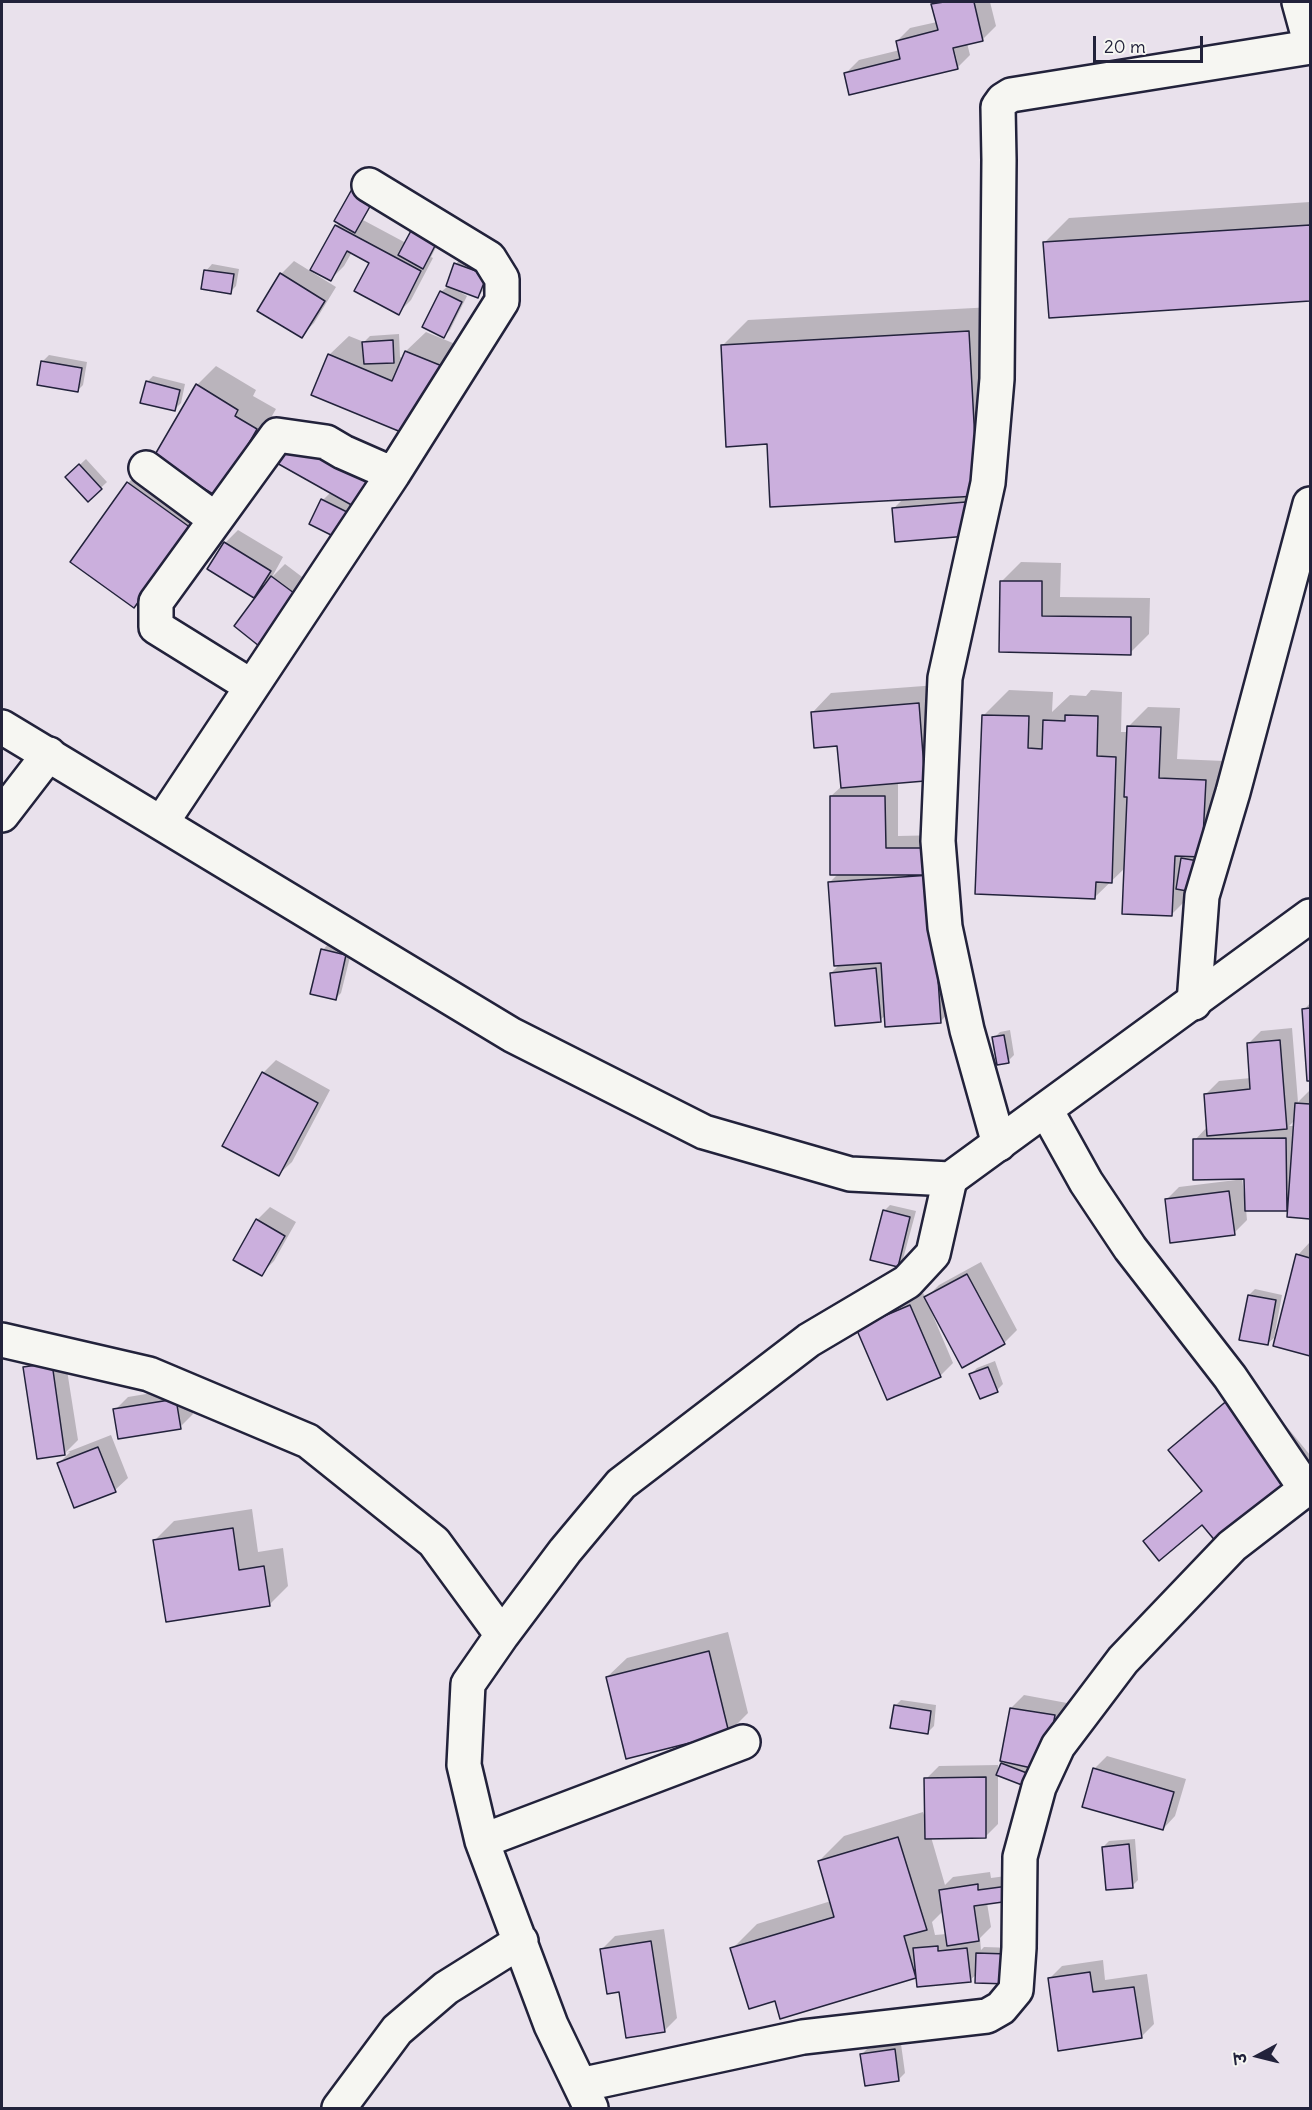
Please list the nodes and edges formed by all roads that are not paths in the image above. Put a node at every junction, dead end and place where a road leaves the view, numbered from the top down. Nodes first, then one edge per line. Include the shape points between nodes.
1 (1299, 2) edge
2 (1311, 42) edge
3 (1311, 47) edge
4 (369, 185) dead end
5 (147, 468) dead end
6 (393, 474) junction
7 (1311, 504) edge
8 (215, 519) junction
9 (251, 686) junction
10 (2, 727) edge
11 (49, 754) junction
12 (2, 815) edge
13 (162, 822) junction
14 (1311, 916) edge
15 (1194, 1003) junction
16 (1046, 1110) junction
17 (999, 1144) junction
18 (950, 1179) junction
19 (2, 1340) edge
20 (1309, 1489) edge
21 (502, 1635) junction
22 (743, 1742) dead end
23 (482, 1841) junction
24 (521, 1941) junction
25 (586, 2097) edge
26 (339, 2109) edge

1 - 2 street
3 - 17 street via 1011,96 998,106 996,390 988,483 945,678 938,841 948,939 967,1030
4 - 6 street via 489,258 502,279 502,301
5 - 8 street
6 - 8 street via 326,442 277,435
6 - 9 street
7 - 15 street via 1202,896
8 - 9 street via 156,602 156,627
9 - 13 street
10 - 11 street
11 - 12 street
11 - 13 street
13 - 18 street via 512,1035 704,1132 850,1174
14 - 15 street
15 - 16 street
16 - 17 street
16 - 20 street via 1086,1182 1130,1248 1230,1377
17 - 18 street
18 - 21 street via 933,1254 907,1282 808,1340 621,1484
19 - 21 street via 149,1374 308,1441 434,1542
20 - 25 street via 1232,1546 1123,1660 1058,1746 1039,1787 1020,1857 1016,1990 1001,2008 987,2016 803,2037
21 - 23 street via 468,1684 464,1765
22 - 23 street
23 - 24 street
24 - 25 street via 551,2025
24 - 26 street via 446,1988 397,2030

